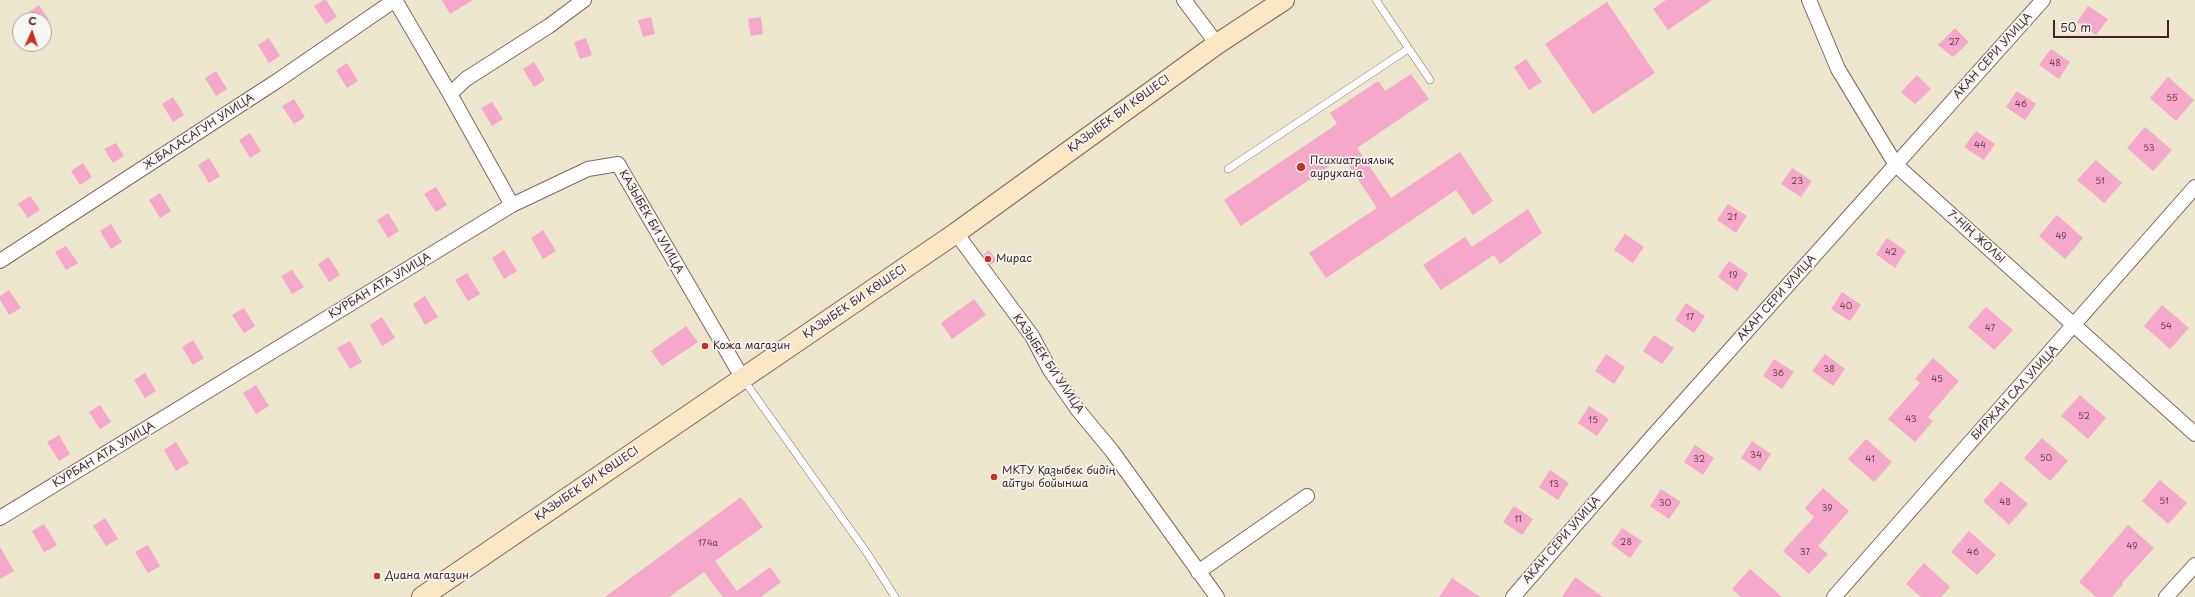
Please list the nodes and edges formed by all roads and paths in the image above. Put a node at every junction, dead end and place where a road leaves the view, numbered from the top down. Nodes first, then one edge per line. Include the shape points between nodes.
1 (395, 0) edge
2 (584, 0) edge
3 (1184, 0) edge
4 (1284, 0) edge
5 (1376, 0) edge
6 (1809, 0) edge
7 (2043, 0) edge
8 (1217, 44) junction
9 (1408, 49) junction
10 (1430, 80) dead end
11 (450, 94) junction
12 (1896, 165) junction
13 (1228, 169) dead end
14 (2195, 187) edge
15 (512, 205) junction
16 (956, 232) junction
17 (0, 261) edge
18 (2074, 327) junction
19 (743, 379) junction
20 (2195, 434) edge
21 (1307, 496) dead end
22 (0, 518) edge
23 (2195, 565) edge
24 (1198, 572) junction
25 (422, 597) edge
26 (895, 597) edge
27 (1217, 597) edge
28 (1513, 597) edge
29 (1834, 597) edge
30 (2166, 597) edge

1 - 11 street
1 - 17 street, Ж.БАЛАСАГУН УЛИЦА via 277,81
2 - 11 street via 549,26 466,78
3 - 8 street
4 - 8 main road, ҚАЗЫБЕК БИ КӨШЕСІ
5 - 9 lane
6 - 12 street, 7-НІҢ ЖОЛЫ via 1838,69
7 - 12 street, АКАН СЕРИ УЛИЦА
8 - 16 main road, ҚАЗЫБЕК БИ КӨШЕСІ
9 - 10 lane
9 - 13 lane
11 - 15 street
12 - 18 street, 7-НІҢ ЖОЛЫ
12 - 28 street, АКАН СЕРИ УЛИЦА via 1652,437
14 - 18 street, БИРЖАН САЛ УЛИЦА
15 - 19 street, КАЗЫБЕК БИ УЛИЦА via 588,169 618,164
15 - 22 street, КУРБАН АТА УЛИЦА
16 - 19 main road, ҚАЗЫБЕК БИ КӨШЕСІ
16 - 24 street, КАЗЫБЕК БИ УЛИЦА via 1032,336 1050,370 1078,410 1112,452
18 - 20 street, 7-НІҢ ЖОЛЫ
18 - 29 street, БИРЖАН САЛ УЛИЦА
19 - 25 main road, ҚАЗЫБЕК БИ КӨШЕСІ
19 - 26 lane via 867,553
21 - 24 street
23 - 30 street
24 - 27 street, КАЗЫБЕК БИ УЛИЦА

